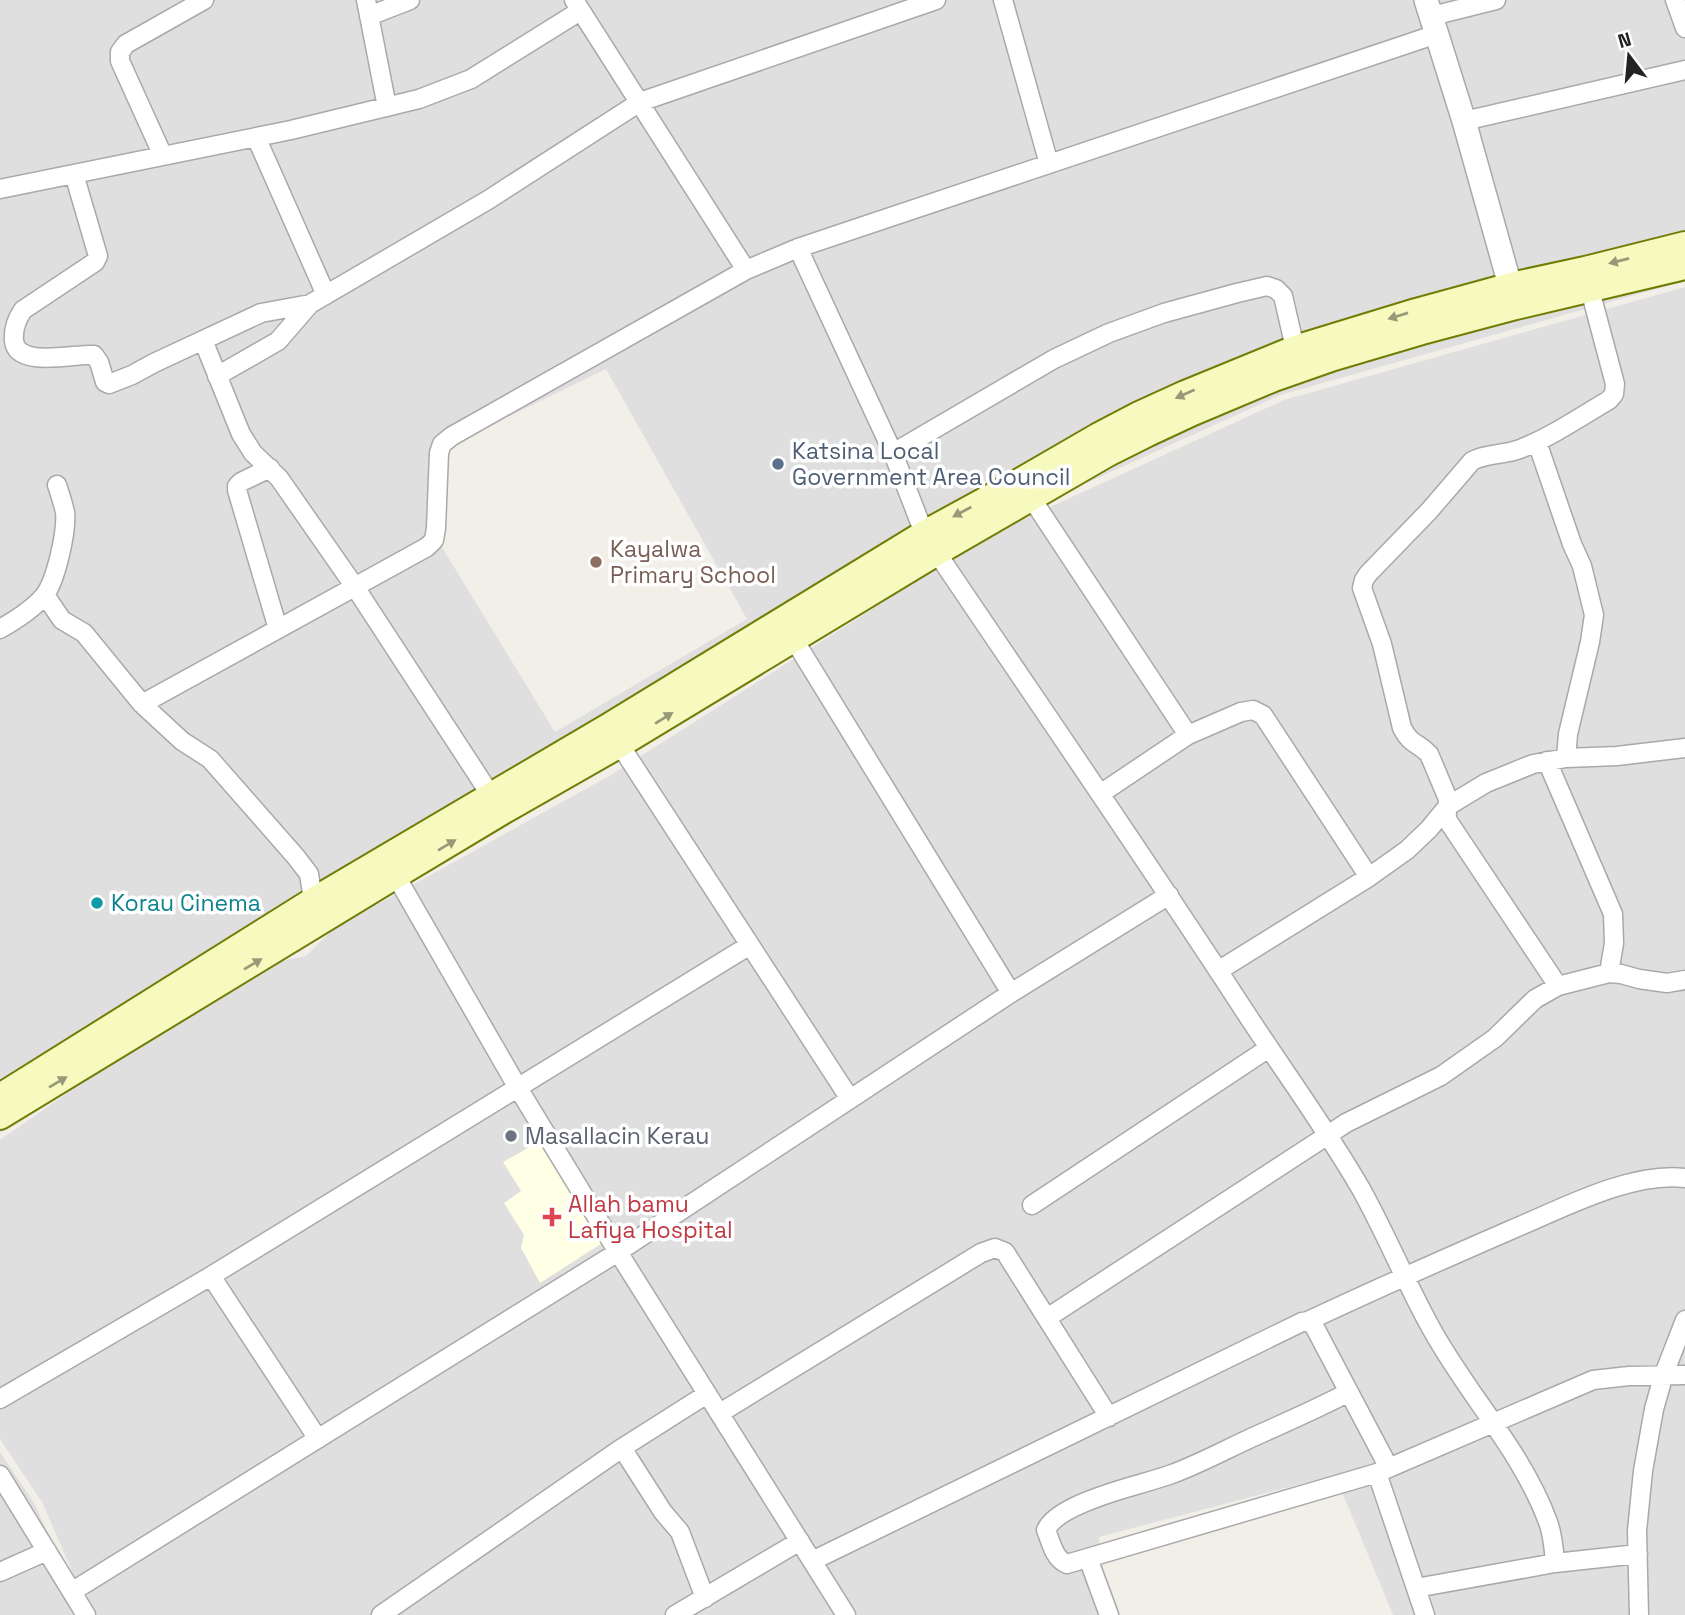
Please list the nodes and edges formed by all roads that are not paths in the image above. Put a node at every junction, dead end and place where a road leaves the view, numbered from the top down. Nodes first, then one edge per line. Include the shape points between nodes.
1 (204, 0) edge
2 (411, 0) edge
3 (936, 0) edge
4 (1003, 0) edge
5 (1496, 0) edge
6 (1675, 0) edge
7 (577, 5) edge
8 (368, 8) edge
9 (1432, 17) edge
10 (1685, 28) edge
11 (1685, 70) edge
12 (639, 102) junction
13 (387, 107) junction
14 (1464, 121) junction
15 (256, 137) junction
16 (163, 156) junction
17 (1049, 164) junction
18 (74, 174) junction
19 (0, 189) edge
20 (1685, 244) edge
21 (798, 248) junction
22 (1685, 267) edge
23 (746, 270) junction
24 (1590, 290) junction
25 (1514, 296) junction
26 (318, 300) junction
27 (203, 340) junction
28 (1295, 348) junction
29 (217, 376) junction
30 (1537, 442) junction
31 (893, 453) junction
32 (270, 468) junction
33 (57, 485) dead end
34 (1032, 499) junction
35 (930, 543) junction
36 (355, 587) junction
37 (45, 595) junction
38 (0, 629) edge
39 (278, 629) junction
40 (793, 638) junction
41 (142, 704) junction
42 (1188, 735) junction
43 (620, 745) junction
44 (1685, 748) edge
45 (1566, 758) junction
46 (1547, 761) junction
47 (490, 794) junction
48 (1100, 794) junction
49 (1448, 806) junction
50 (396, 876) junction
51 (1369, 877) junction
52 (1169, 895) junction
53 (313, 900) junction
54 (750, 945) junction
55 (1219, 971) junction
56 (1609, 973) junction
57 (1685, 980) edge
58 (1558, 986) junction
59 (1011, 993) junction
60 (1269, 1048) junction
61 (518, 1088) junction
62 (0, 1096) edge
63 (850, 1099) junction
64 (0, 1117) edge
65 (1328, 1135) junction
66 (1685, 1178) edge
67 (1032, 1205) dead end
68 (618, 1252) junction
69 (211, 1276) junction
70 (1405, 1276) junction
71 (1047, 1318) junction
72 (1685, 1320) edge
73 (1308, 1321) junction
74 (1664, 1374) junction
75 (1685, 1375) edge
76 (1349, 1392) junction
77 (707, 1394) junction
78 (0, 1399) edge
79 (720, 1413) junction
80 (1109, 1417) junction
81 (1494, 1422) junction
82 (317, 1439) junction
83 (622, 1448) junction
84 (1383, 1470) junction
85 (0, 1475) edge
86 (800, 1541) junction
87 (47, 1550) junction
88 (1638, 1554) junction
89 (1088, 1558) junction
90 (812, 1561) junction
91 (1555, 1563) junction
92 (0, 1572) edge
93 (1416, 1588) junction
94 (73, 1591) junction
95 (705, 1598) junction
96 (86, 1615) edge
97 (381, 1615) edge
98 (676, 1615) edge
99 (846, 1615) edge
100 (1109, 1615) edge
101 (1426, 1615) edge
102 (1639, 1615) edge

1 - 16 street via 126,44 120,52
2 - 8 street
3 - 12 street
4 - 17 street
5 - 9 street
6 - 10 street
7 - 12 street
7 - 13 street via 471,79
8 - 13 street
9 - 14 street
9 - 17 street
11 - 14 street
12 - 23 street
12 - 26 street via 488,200
13 - 15 street
14 - 25 street
15 - 16 street
15 - 26 street
16 - 18 street
17 - 21 street
18 - 19 street
18 - 27 street via 98,256 23,310 14,335 20,352 54,359 94,355 109,384
20 -> 25 main road via 1585,269
21 - 23 street
21 - 31 street
22 - 24 main road
23 - 36 street via 442,444 434,540
24 - 25 main road
24 - 30 street via 1614,394
25 -> 28 main road via 1416,311
25 - 34 main road via 1274,379 1193,413 1108,454
26 - 27 street via 261,313
26 - 29 street via 278,341
27 - 29 street
28 - 31 street via 1283,296 1276,289 1267,286 1237,293 1109,333 1054,359
28 -> 35 main road via 1185,393 1097,436 1021,480
29 - 32 street via 241,435
30 - 45 street via 1582,566 1594,615
30 - 49 street via 1472,461 1364,580 1362,588 1382,644 1402,728 1408,740 1429,754
31 - 35 street
32 - 36 street
32 - 39 street via 241,482 237,490
33 - 37 street via 65,513 64,540
34 - 35 main road
34 - 42 street
35 - 40 main road
35 - 47 main road
35 - 48 street
36 - 39 street
36 - 47 street
37 - 38 street
37 - 41 street via 62,620 84,633
39 - 41 street
43 -> 40 main road
40 - 59 street
41 - 53 street via 182,741 210,759 296,857 309,874
42 - 48 street
42 - 51 street via 1241,712 1253,710 1263,715
50 -> 43 main road
43 - 54 street
44 - 45 street
45 - 46 street
46 - 49 street via 1486,783
46 - 56 street via 1613,914
47 - 53 main road
48 - 52 street
49 - 51 street via 1407,850
49 - 58 street via 1447,821
50 - 61 street
64 -> 50 main road
51 - 55 street
52 - 55 street
52 - 59 street
53 - 62 main road
54 - 61 street
54 - 63 street
55 - 60 street
56 - 57 street via 1667,983
56 - 58 street
58 - 65 street via 1535,999 1495,1038 1441,1076
59 - 63 street
60 - 65 street
60 - 67 street
61 - 68 street
61 - 69 street
63 - 68 street
65 - 70 street
65 - 71 street
66 - 70 street via 1638,1182 1594,1195
68 - 77 street
68 - 82 street
69 - 78 street
69 - 82 street
70 - 73 street
70 - 81 street via 1431,1329
71 - 79 street via 1006,1252 995,1248
71 - 80 street
72 - 74 street
73 - 76 street
73 - 80 street
74 - 75 street
74 - 81 street via 1593,1380
74 - 88 street via 1643,1471
76 - 84 street
76 - 89 street via 1201,1462 1071,1509 1049,1524 1046,1530 1060,1562
77 - 79 street
77 - 83 street
79 - 86 street
80 - 90 street
81 - 84 street
81 - 91 street via 1548,1523
82 - 94 street
83 - 95 street via 680,1532
83 - 97 street
84 - 89 street
84 - 93 street
85 - 87 street
86 - 90 street
86 - 95 street
87 - 92 street
87 - 94 street
88 - 91 street
88 - 102 street
89 - 100 street
90 - 99 street
91 - 93 street
93 - 101 street
94 - 96 street
95 - 98 street

